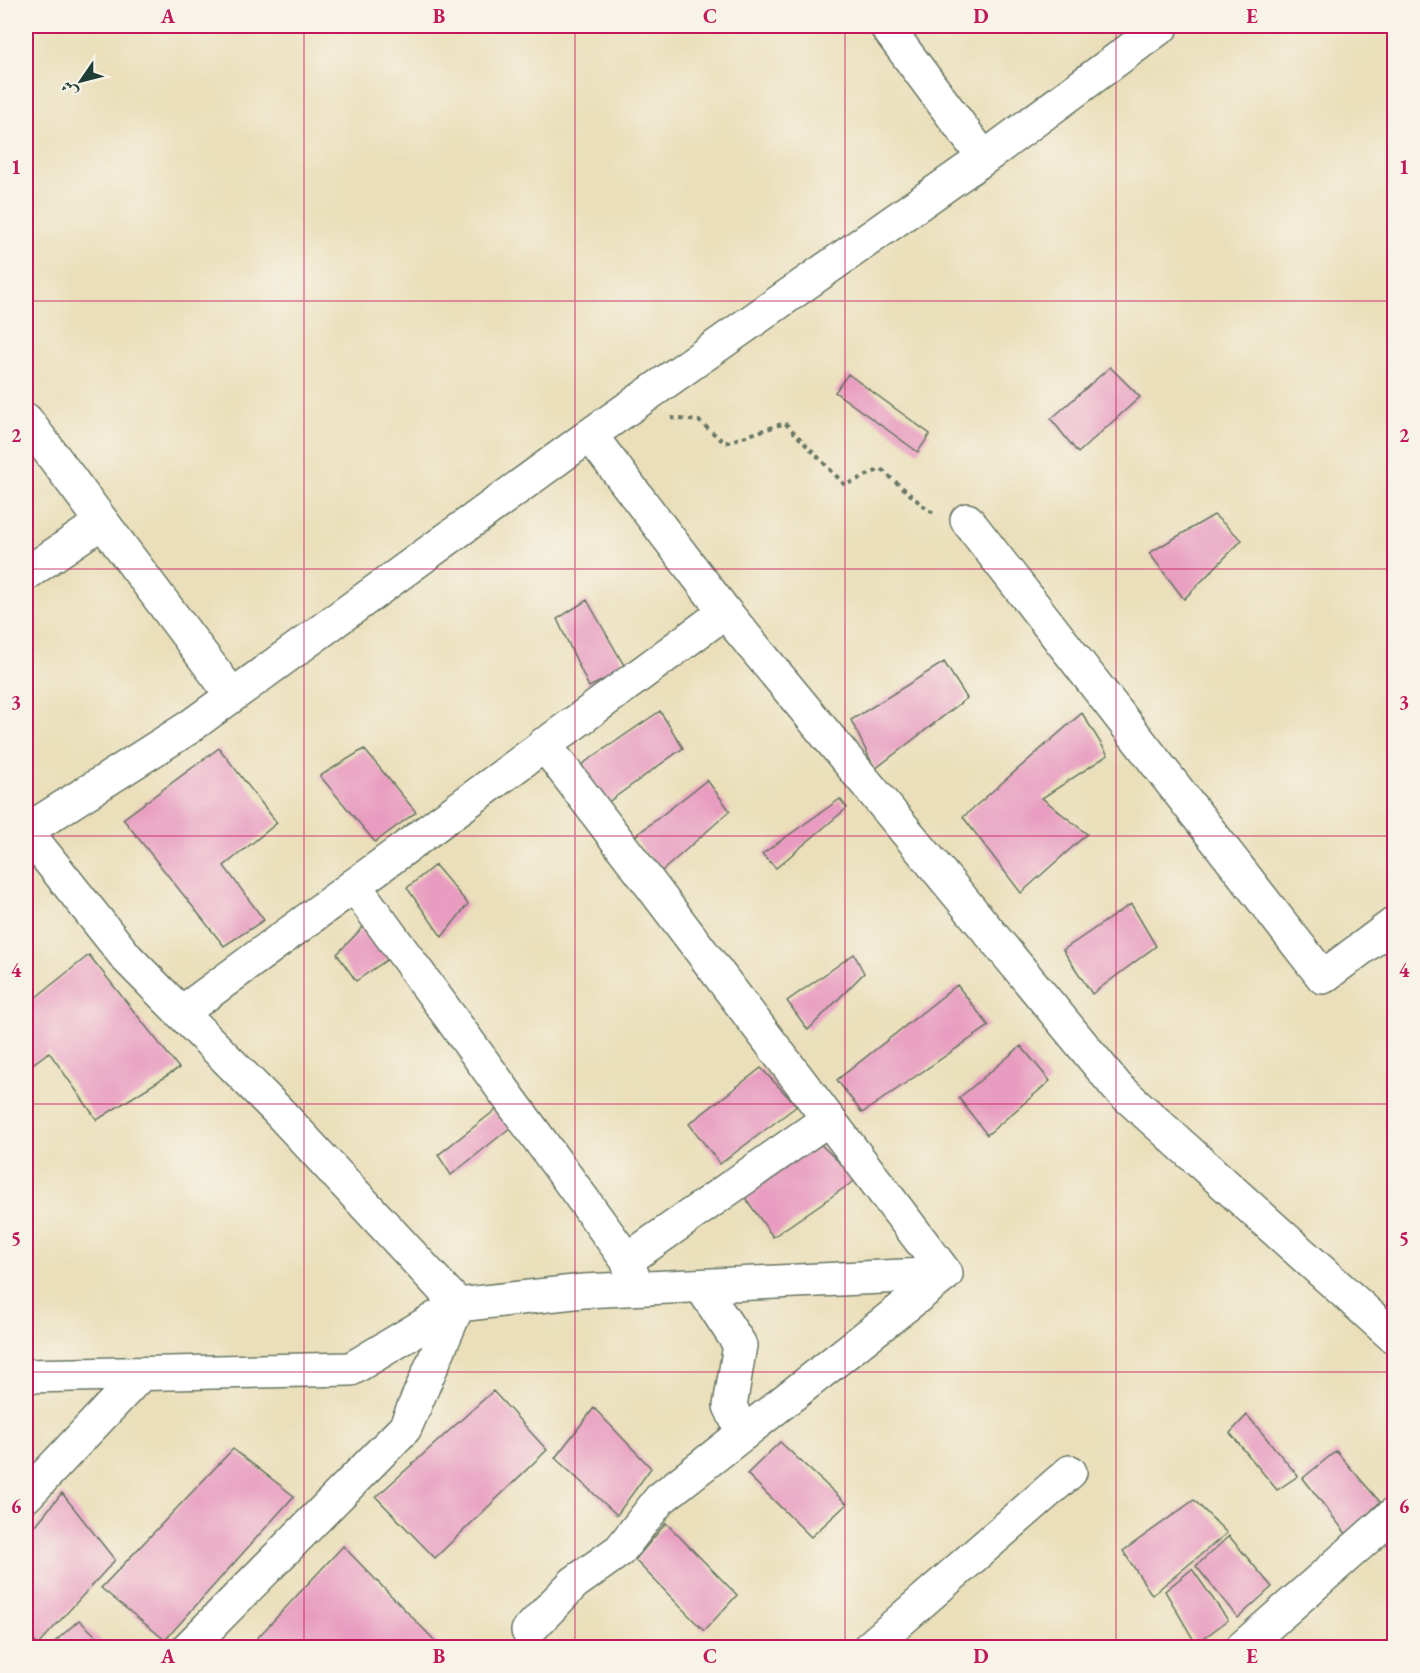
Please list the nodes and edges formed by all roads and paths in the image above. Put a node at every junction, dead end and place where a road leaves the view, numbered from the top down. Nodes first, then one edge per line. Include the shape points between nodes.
1 (886, 26) edge
2 (1162, 26) edge
3 (984, 158) junction
4 (26, 420) edge
5 (662, 423) dead end
6 (590, 435) junction
7 (967, 520) joint
8 (102, 522) junction
9 (26, 574) edge
10 (725, 612) junction
11 (232, 695) junction
12 (544, 744) junction
13 (26, 831) edge
14 (354, 885) junction
15 (1395, 924) edge
16 (181, 1013) junction
17 (828, 1119) junction
18 (632, 1274) junction
19 (946, 1274) junction
20 (701, 1286) junction
21 (458, 1305) junction
22 (1395, 1337) edge
23 (141, 1374) junction
24 (26, 1376) edge
25 (743, 1434) junction
26 (1070, 1472) dead end
27 (26, 1496) edge
28 (1395, 1514) edge
29 (528, 1642) edge
30 (188, 1647) edge
31 (869, 1647) edge
32 (1242, 1647) edge

1 - 3 street
2 - 3 street
3 - 6 street
4 - 8 street
5 - 7 path via 668,417 699,421 725,442 785,423 845,485 881,469 929,511
6 - 10 street
6 - 11 street
7 - 15 street via 1323,977
8 - 9 street
8 - 11 street
10 - 12 street
10 - 22 street via 1117,1087
11 - 13 street via 188,728
12 - 14 street
12 - 17 street
13 - 16 street via 127,958
14 - 16 street
14 - 18 street
16 - 21 street
17 - 18 street
17 - 19 street
18 - 20 street
18 - 21 street via 583,1291
19 - 20 street
19 - 25 street
20 - 25 street via 740,1345 730,1406
21 - 23 street via 351,1369
21 - 30 street via 405,1428
23 - 24 street
23 - 27 street
25 - 29 street via 660,1499 620,1550 574,1584
26 - 31 street
28 - 32 street

